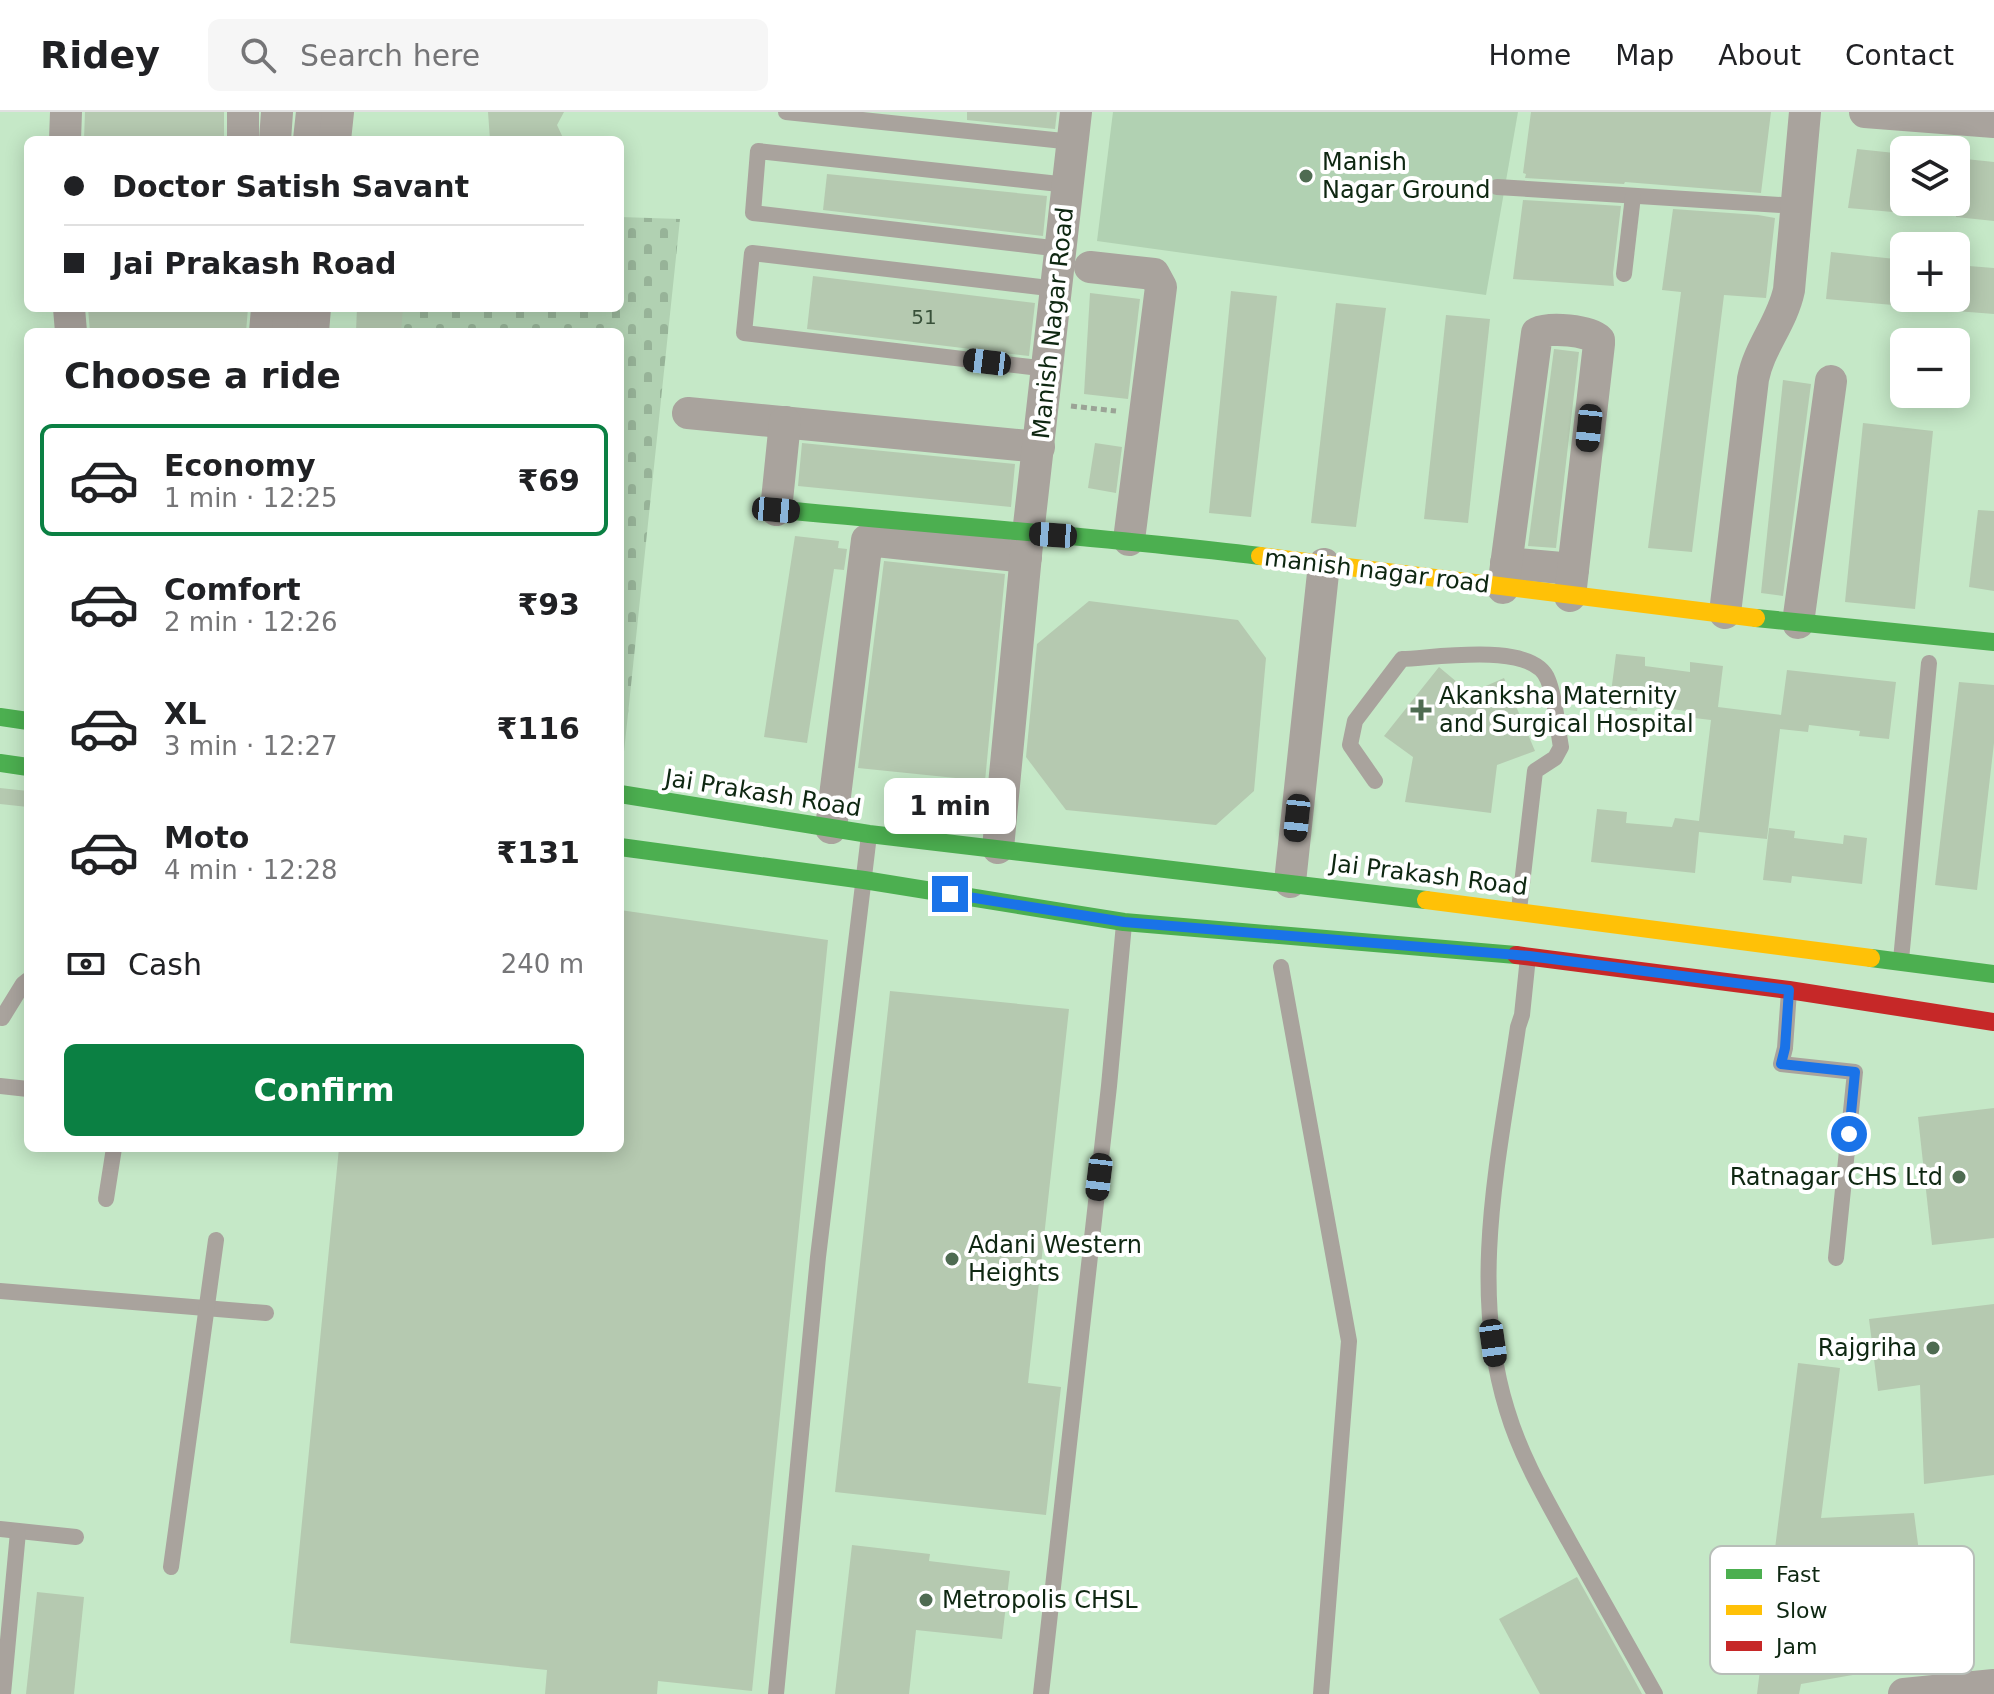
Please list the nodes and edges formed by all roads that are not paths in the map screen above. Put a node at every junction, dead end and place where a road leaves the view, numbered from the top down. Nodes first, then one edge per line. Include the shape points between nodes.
1 (66, 112) edge
2 (243, 112) edge
3 (277, 112) edge
4 (312, 112) edge
5 (338, 112) edge
6 (786, 112) edge
7 (1805, 112) edge
8 (1865, 112) edge
9 (1994, 122) edge
10 (1075, 127) edge
11 (65, 136) edge
12 (243, 136) edge
13 (275, 136) edge
14 (309, 136) edge
15 (335, 136) edge
16 (1068, 185) junction
17 (1497, 187) dead end
18 (1633, 196) junction
19 (1796, 206) junction
20 (1061, 249) junction
21 (1090, 267) dead end
22 (1624, 274) dead end
23 (1057, 289) junction
24 (1048, 369) junction
25 (1831, 381) dead end
26 (688, 413) dead end
27 (785, 422) junction
28 (1039, 447) junction
29 (1018, 537) junction
30 (1129, 540) junction
31 (1324, 564) junction
32 (1505, 575) junction
33 (1571, 583) junction
34 (1725, 613) junction
35 (1798, 623) junction
36 (1994, 642) edge
37 (1929, 663) dead end
38 (0, 717) edge
39 (24, 720) edge
40 (0, 763) edge
41 (24, 766) edge
42 (1375, 781) dead end
43 (624, 795) edge
44 (831, 828) junction
45 (869, 834) junction
46 (624, 848) edge
47 (998, 848) junction
48 (864, 880) junction
49 (1290, 882) junction
50 (1519, 911) junction
51 (1124, 922) junction
52 (1529, 956) junction
53 (1900, 962) junction
54 (1281, 967) dead end
55 (1994, 974) edge
56 (24, 987) edge
57 (1789, 990) junction
58 (1994, 1022) edge
59 (1, 1024) edge
60 (0, 1086) edge
61 (24, 1089) edge
62 (113, 1152) edge
63 (106, 1199) dead end
64 (216, 1240) dead end
65 (1836, 1258) dead end
66 (0, 1291) edge
67 (207, 1308) junction
68 (266, 1313) dead end
69 (0, 1529) edge
70 (18, 1532) junction
71 (76, 1537) dead end
72 (171, 1567) dead end
73 (1994, 1685) edge
74 (3, 1694) edge
75 (776, 1694) edge
76 (1041, 1694) edge
77 (1321, 1694) edge
78 (1655, 1694) edge
79 (1904, 1694) edge

1 - 11 street
2 - 12 street
3 - 13 street
4 - 14 street
5 - 15 street
6 - 10 lane
7 - 19 street
8 - 9 street
10 - 16 street, Manish Nagar Road
16 - 20 street, Manish Nagar Road
16 - 20 lane via 758,151 753,213
17 - 18 lane
18 - 19 lane
18 - 22 lane
19 - 34 street via 1785,308 1753,379
20 - 23 street, Manish Nagar Road
21 - 30 street via 1148,272 1160,281
23 - 24 street, Manish Nagar Road
23 - 24 lane via 752,253 744,333
24 - 28 street, Manish Nagar Road
25 - 35 street
26 - 27 street
27 - 28 street
27 - 29 street via 775,506 914,518
28 - 29 street, Manish Nagar Road
29 - 30 main road, manish nagar road
29 - 44 street via 867,540
29 - 47 street, Manish Nagar Road
30 - 31 main road, manish nagar road
31 - 32 main road, manish nagar road
31 - 49 street, manish nagar road
32 - 33 street
32 - 33 street via 1537,333 1592,334 1599,344
33 - 34 main road
34 - 35 main road
35 - 36 main road
37 - 53 lane
38 - 39 main road
40 - 41 main road
42 - 50 lane via 1350,745 1355,721 1402,659 1510,654 1548,677 1561,747 1555,758 1535,771
43 - 44 main road, Jai Prakash Road
44 - 45 main road, Jai Prakash Road
45 - 47 main road, Jai Prakash Road
45 - 48 lane
46 - 48 main road
47 - 49 main road, Jai Prakash Road
48 - 51 main road
48 - 75 lane via 818,1257
49 - 50 main road, Jai Prakash Road
50 - 53 main road, Jai Prakash Road
51 - 52 main road
51 - 76 lane
52 - 57 main road
52 - 78 lane via 1490,1231 1495,1363 1525,1459
53 - 55 main road, Jai Prakash Road
54 - 77 lane via 1349,1341
56 - 59 lane
57 - 58 main road
57 - 65 lane via 1781,1064 1855,1072
60 - 61 lane
62 - 63 lane
64 - 67 lane
66 - 67 lane
67 - 68 lane
67 - 72 lane
69 - 70 lane
70 - 71 lane
70 - 74 lane
73 - 79 street

